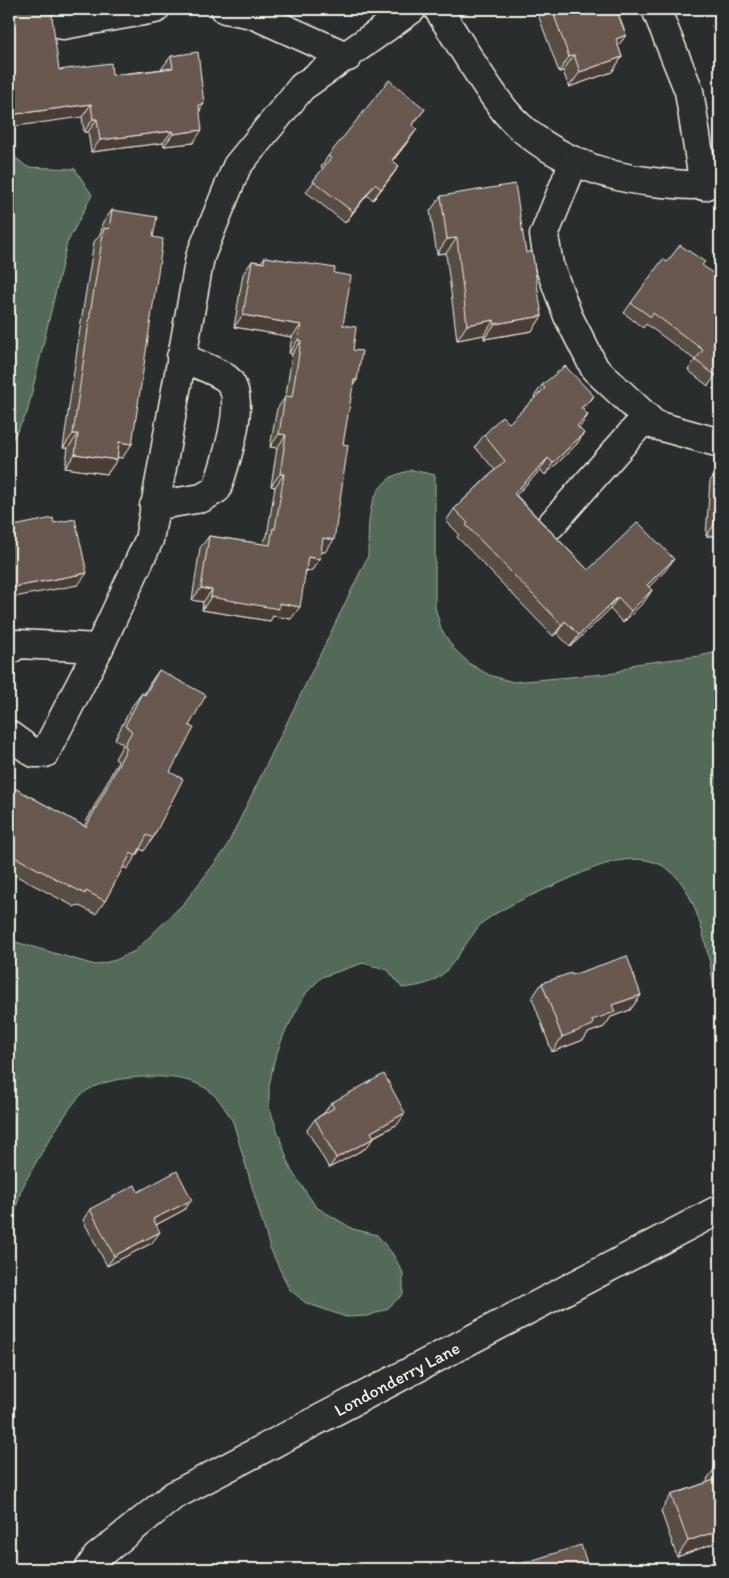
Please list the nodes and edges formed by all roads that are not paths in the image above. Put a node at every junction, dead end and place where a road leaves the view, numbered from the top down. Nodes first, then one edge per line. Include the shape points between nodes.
1 (155, 9) edge
2 (225, 9) edge
3 (412, 9) edge
4 (438, 9) edge
5 (656, 9) edge
6 (63, 24) dead end
7 (348, 57) junction
8 (574, 161) junction
9 (712, 183) edge
10 (180, 357) junction
11 (646, 417) junction
12 (720, 443) edge
13 (154, 506) junction
14 (551, 525) dead end
15 (99, 648) junction
16 (9, 650) edge
17 (9, 735) edge
18 (720, 1209) edge
19 (88, 1569) edge

1 - 6 street
2 - 7 street via 252,14
3 - 7 street
4 - 8 street via 506,112 535,138
5 - 9 street via 689,92
7 - 10 street via 302,87 237,166 200,257
8 - 9 street via 626,180
8 - 11 street via 544,235 549,265 568,316 595,370
10 - 13 street
10 - 13 street via 226,379 233,388 237,420 217,489 202,498
11 - 12 street via 655,425
11 - 14 street
13 - 15 street via 150,540
15 - 16 street via 18,644
15 - 17 street via 45,753 34,753
18 - 19 street, Londonderry Lane via 173,1496 97,1557

